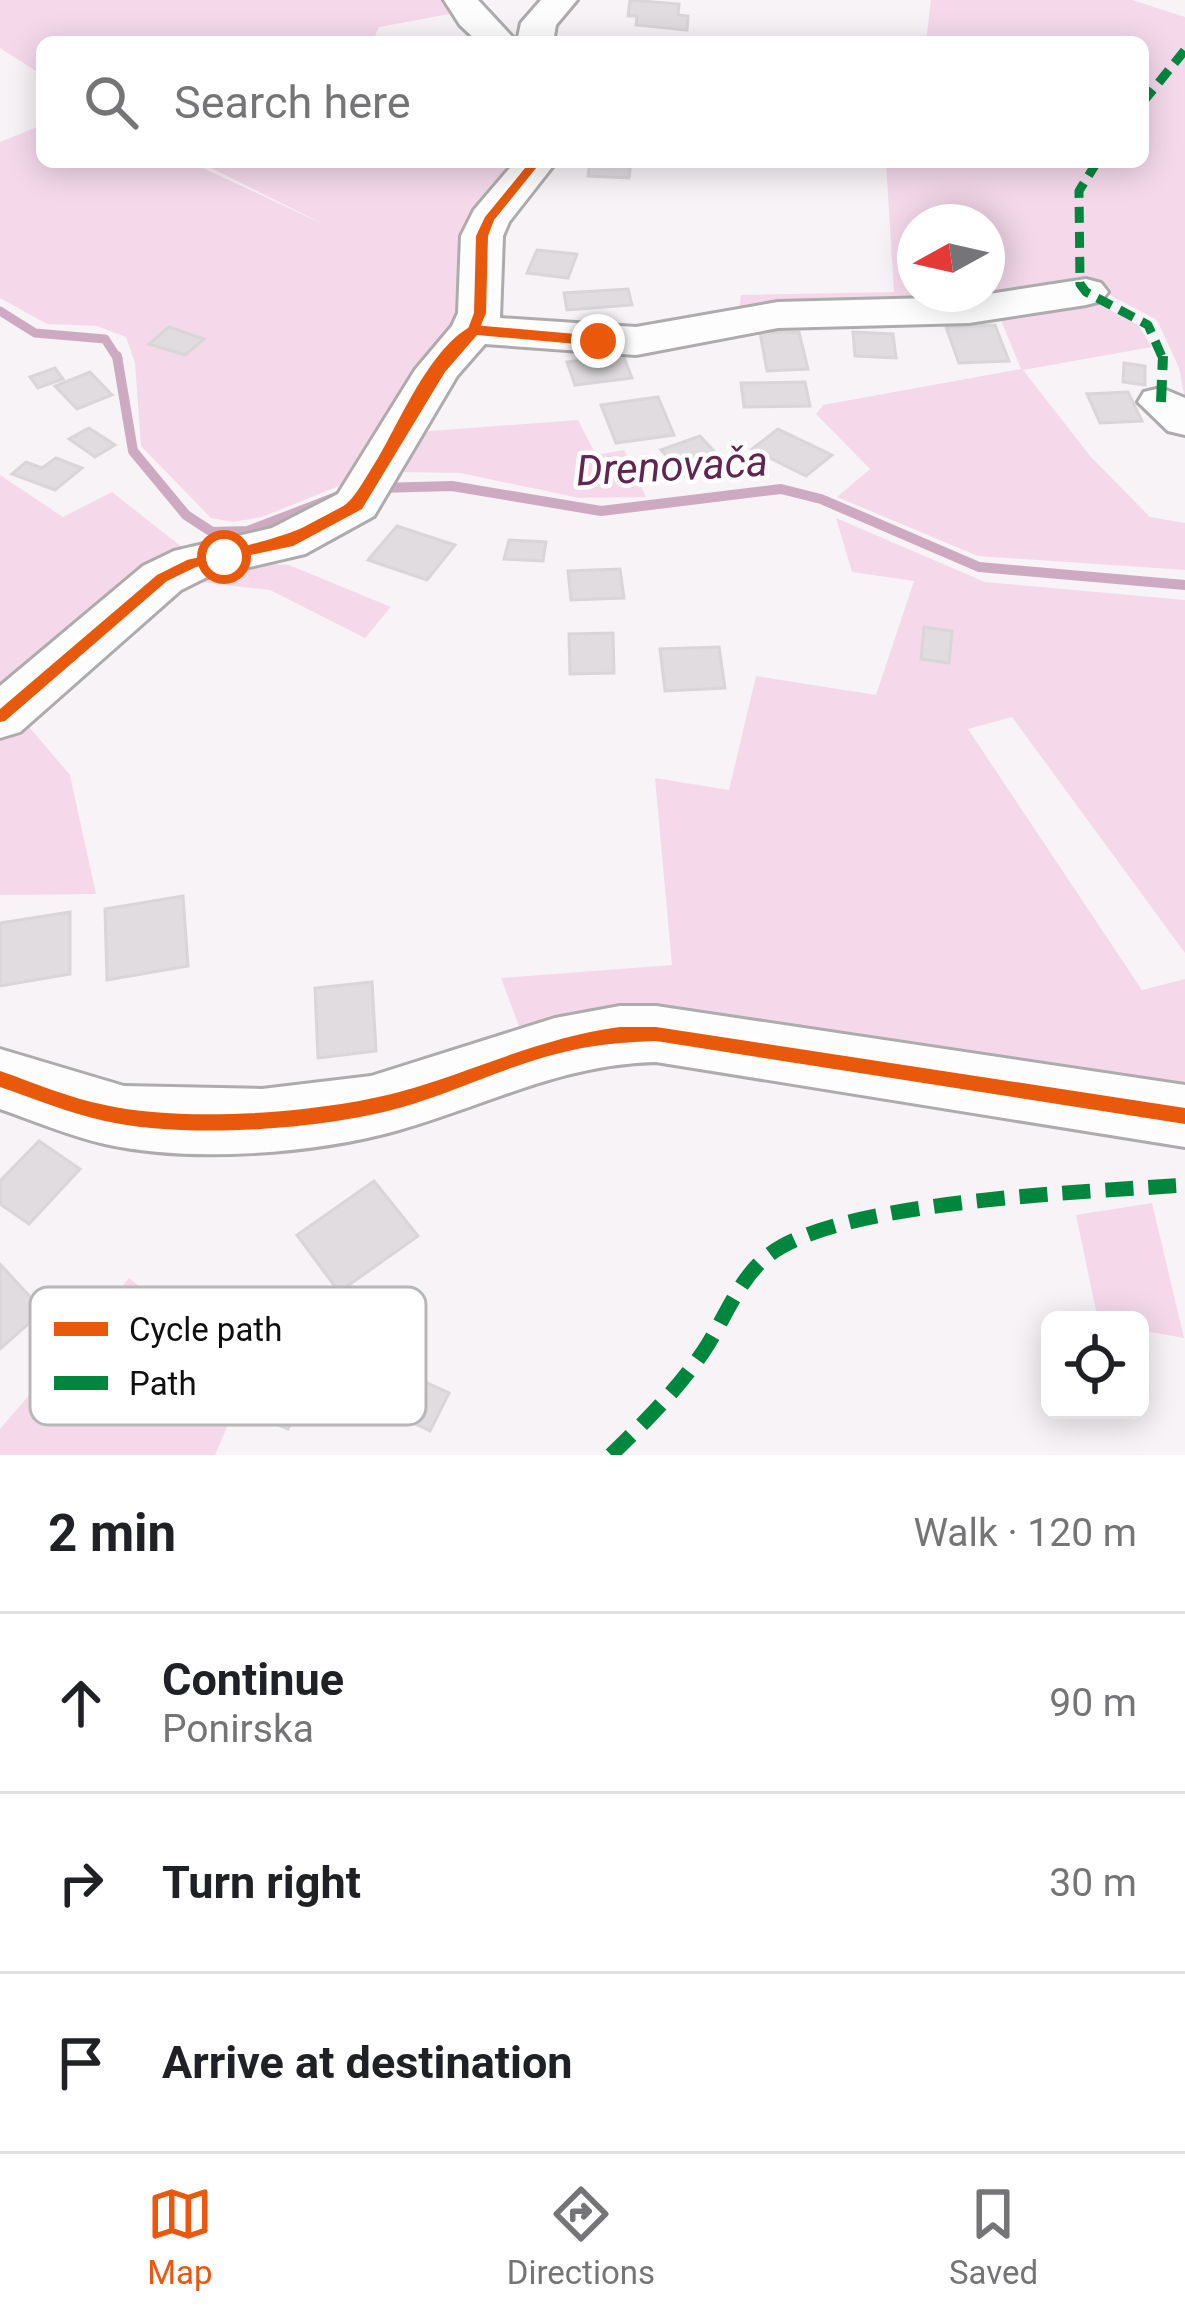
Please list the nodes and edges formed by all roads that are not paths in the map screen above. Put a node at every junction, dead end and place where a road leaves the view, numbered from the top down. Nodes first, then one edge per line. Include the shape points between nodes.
1 (461, 0) edge
2 (560, 0) edge
3 (492, 36) edge
4 (536, 36) edge
5 (531, 168) edge
6 (1085, 292) dead end
7 (473, 330) junction
8 (0, 717) edge
9 (0, 1079) edge
10 (1185, 1116) edge

1 - 3 street
2 - 4 street
5 - 7 street via 482,236
6 - 7 street via 969,310 778,315 636,340
7 - 8 street via 438,370 348,513 287,542 192,563 162,578
9 - 10 street via 122,1117 278,1117 399,1100 577,1038 656,1034

